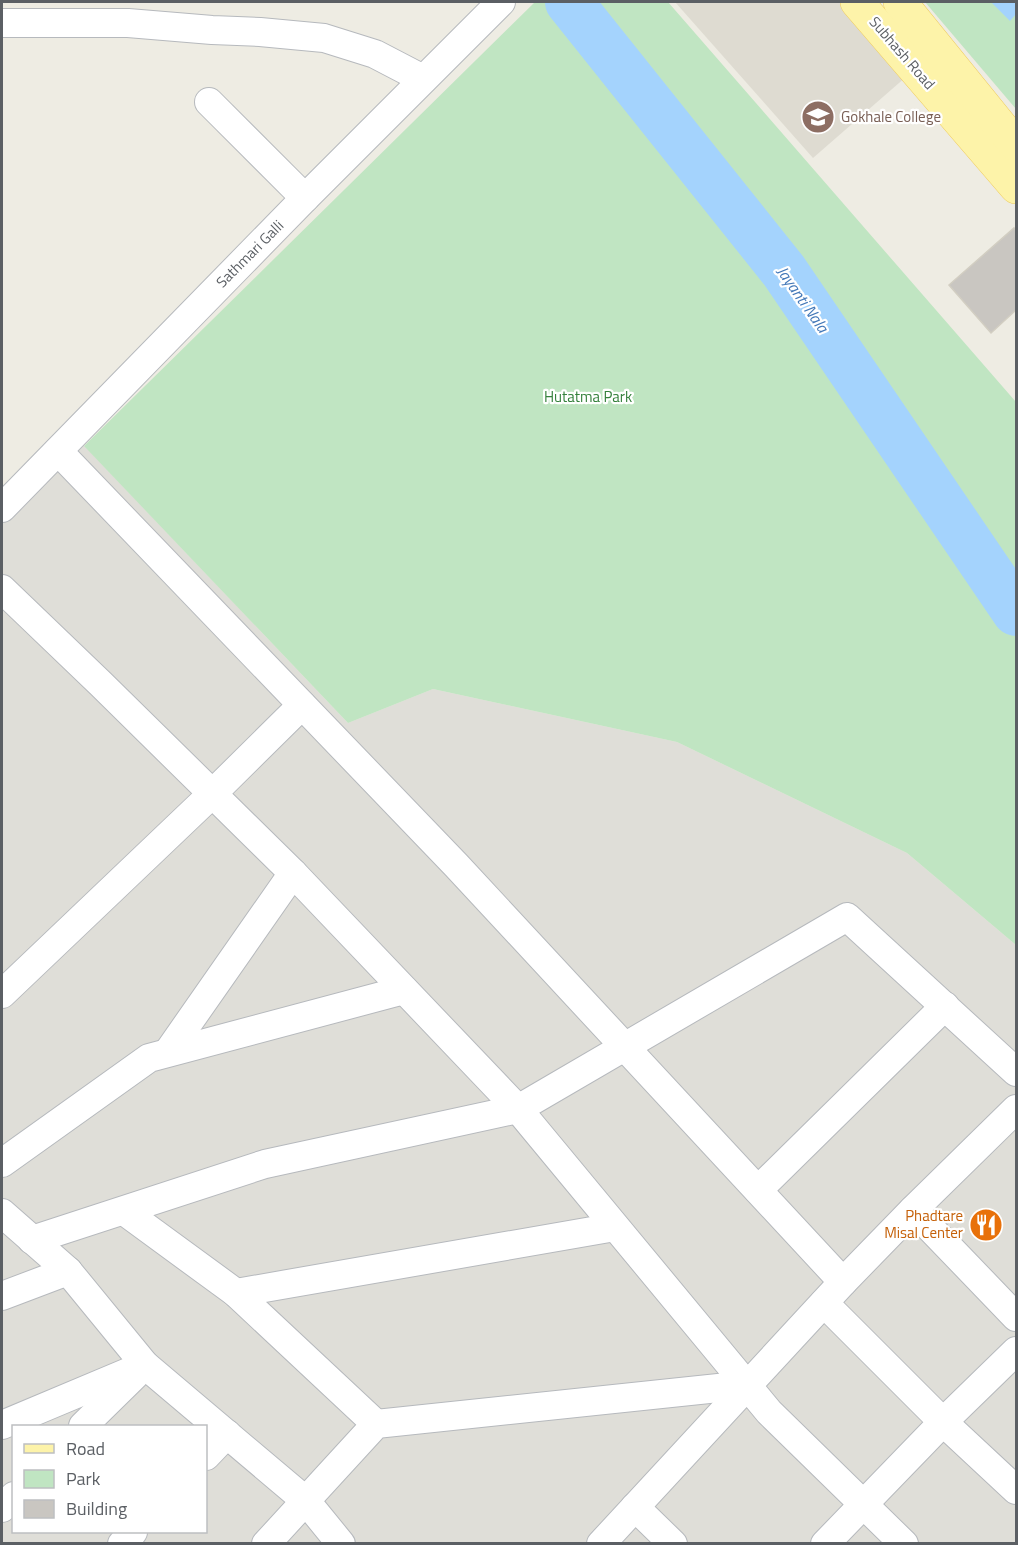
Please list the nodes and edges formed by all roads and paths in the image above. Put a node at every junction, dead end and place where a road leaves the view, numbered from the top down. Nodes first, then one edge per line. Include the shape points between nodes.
1 (501, 2) edge
2 (857, 2) edge
3 (900, 2) edge
4 (2, 23) edge
5 (423, 79) junction
6 (209, 102) dead end
7 (1017, 145) edge
8 (1017, 187) edge
9 (305, 198) junction
10 (58, 451) junction
11 (2, 508) edge
12 (2, 589) edge
13 (302, 705) junction
14 (212, 794) junction
15 (293, 873) junction
16 (404, 990) junction
17 (2, 994) edge
18 (945, 1006) junction
19 (625, 1047) junction
20 (168, 1052) junction
21 (1017, 1072) edge
22 (518, 1109) junction
23 (1017, 1109) edge
24 (2, 1163) edge
25 (758, 1190) junction
26 (124, 1210) junction
27 (913, 1210) junction
28 (12, 1226) edge
29 (615, 1227) junction
30 (68, 1271) junction
31 (843, 1282) junction
32 (236, 1293) junction
33 (2, 1296) edge
34 (824, 1303) junction
35 (1017, 1317) edge
36 (1017, 1351) edge
37 (145, 1365) junction
38 (747, 1386) junction
39 (943, 1422) junction
40 (376, 1424) junction
41 (2, 1425) edge
42 (84, 1425) edge
43 (227, 1434) junction
44 (207, 1455) edge
45 (1017, 1490) edge
46 (306, 1501) junction
47 (864, 1504) junction
48 (634, 1507) junction
49 (266, 1544) edge
50 (341, 1544) edge
51 (601, 1544) edge
52 (673, 1544) edge
53 (825, 1544) edge
54 (904, 1544) edge

1 - 5 street, Sathmari Galli
2 - 8 main road, Subhash Road
3 - 7 main road, Subhash Road
4 - 5 street via 128,23 324,38 375,54
5 - 9 street, Sathmari Galli
6 - 9 street
9 - 10 street, Sathmari Galli
10 - 11 street, Sathmari Galli
10 - 13 street
12 - 14 street
13 - 14 street
13 - 19 street
14 - 15 street
14 - 17 street
15 - 16 street
15 - 20 street
16 - 20 street
16 - 22 street
18 - 19 street via 847,917
18 - 21 street
18 - 25 street
19 - 22 street
19 - 25 street
20 - 24 street via 149,1058
22 - 26 street via 265,1164
22 - 29 street
23 - 27 street
25 - 31 street
26 - 28 street
26 - 32 street
27 - 31 street
27 - 35 street
28 - 30 street
29 - 32 street
29 - 38 street
30 - 33 street
30 - 37 street
31 - 34 street
32 - 40 street
34 - 38 street
34 - 39 street
36 - 39 street
37 - 41 street
37 - 42 street
37 - 43 street
38 - 40 street
38 - 47 street
38 - 48 street
39 - 45 street
39 - 47 street
40 - 46 street
43 - 44 street
43 - 46 street
46 - 49 street
46 - 50 street
47 - 53 street
47 - 54 street
48 - 51 street
48 - 52 street

